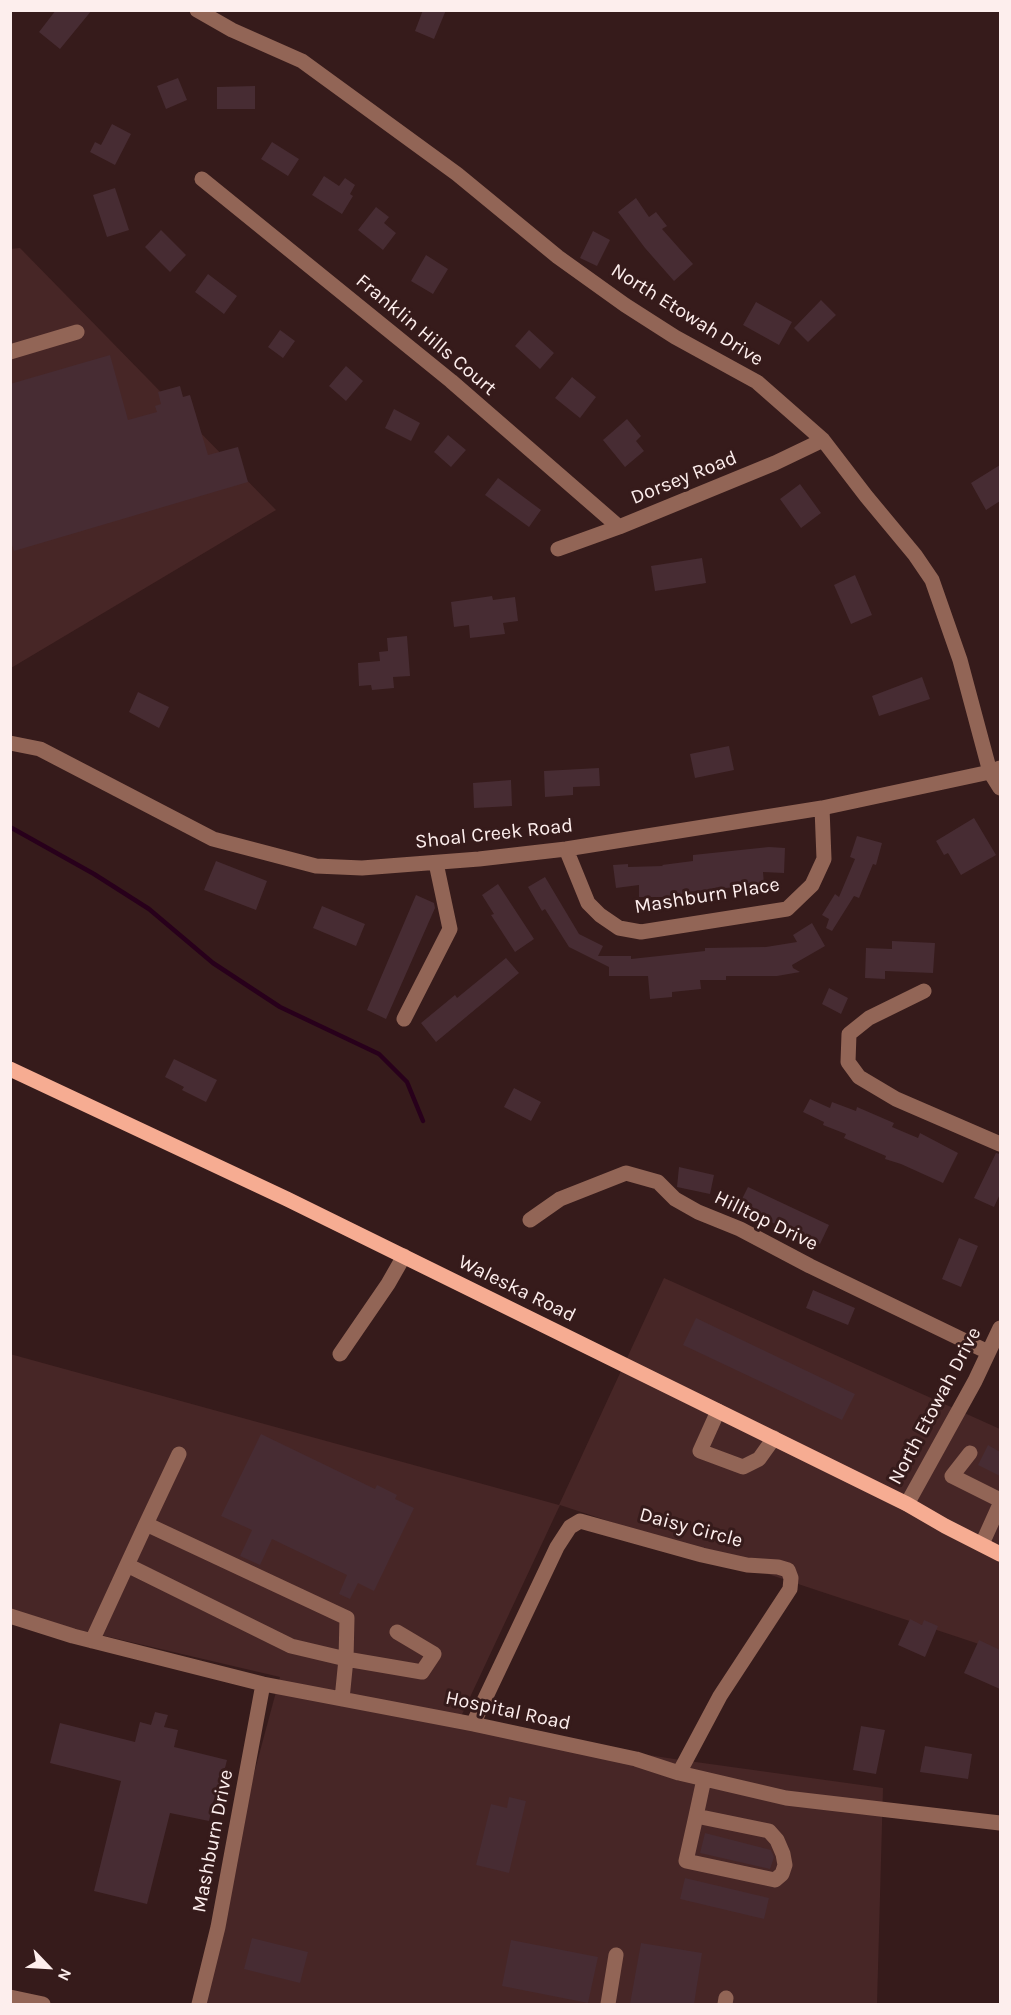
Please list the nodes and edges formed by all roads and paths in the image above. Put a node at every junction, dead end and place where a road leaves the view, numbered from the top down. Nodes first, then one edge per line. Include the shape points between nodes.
1 (197, 10) edge
2 (202, 179) dead end
3 (77, 332) dead end
4 (10, 352) edge
5 (822, 440) junction
6 (619, 527) junction
7 (558, 549) dead end
8 (10, 743) edge
9 (995, 770) edge
10 (1000, 788) edge
11 (822, 808) junction
12 (566, 849) junction
13 (436, 863) junction
14 (924, 991) dead end
15 (404, 1019) dead end
16 (10, 1069) edge
17 (1000, 1143) edge
18 (530, 1220) dead end
19 (404, 1256) junction
20 (1000, 1328) edge
21 (988, 1352) junction
22 (340, 1354) dead end
23 (718, 1411) junction
24 (774, 1438) junction
25 (970, 1453) dead end
26 (179, 1454) dead end
27 (1000, 1502) edge
28 (907, 1504) junction
29 (146, 1524) junction
30 (982, 1545) junction
31 (1000, 1554) edge
32 (127, 1565) junction
33 (10, 1616) edge
34 (397, 1632) dead end
35 (92, 1641) junction
36 (346, 1659) junction
37 (263, 1684) junction
38 (342, 1699) junction
39 (473, 1724) junction
40 (679, 1773) junction
41 (704, 1779) junction
42 (696, 1816) junction
43 (1000, 1822) edge
44 (616, 1955) dead end
45 (10, 1997) edge
46 (43, 2004) edge
47 (200, 2004) edge
48 (593, 2004) edge
49 (598, 2004) edge
50 (608, 2004) edge

1 - 5 street, North Etowah Drive via 302,61 457,174 558,257 625,305 757,382
2 - 6 street, Franklin Hills Court via 451,381
3 - 4 street
5 - 6 street, Dorsey Road via 775,464
5 - 9 street, North Etowah Drive via 932,580
6 - 7 street, Dorsey Road
8 - 13 street, Shoal Creek Road via 40,749 213,839 316,866 362,868
9 - 10 street, North Etowah Drive
9 - 11 street, Shoal Creek Road
11 - 12 street, Shoal Creek Road
11 - 12 street, Mashburn Place via 824,859 812,885 786,909 775,911 641,932 619,928 588,903
12 - 13 street, Shoal Creek Road
13 - 15 street via 450,929
14 - 17 street via 869,1018 849,1034 848,1062 859,1077 896,1099
16 - 19 main road, Waleska Road
18 - 21 street, Hilltop Drive via 560,1199 626,1173 658,1182 699,1212
19 - 22 street
19 - 23 main road, Waleska Road
20 - 21 street, North Etowah Drive
21 - 28 street, North Etowah Drive
23 - 24 main road, Waleska Road
23 - 24 street via 700,1451 743,1467 759,1459
24 - 28 main road, Waleska Road
25 - 27 street via 952,1476
26 - 29 street
27 - 30 street
28 - 30 main road, Waleska Road
29 - 32 street
29 - 36 street via 347,1618
30 - 31 main road, Waleska Road
32 - 35 street
32 - 36 street via 291,1646
33 - 35 street, Hospital Road
34 - 36 street via 434,1654 422,1672
35 - 37 street, Hospital Road
36 - 38 street
37 - 38 street, Hospital Road
37 - 47 street, Mashburn Drive
38 - 39 street, Hospital Road
39 - 40 street, Hospital Road
39 - 40 street, Daisy Circle via 557,1546 570,1527 580,1521 702,1555 788,1570 790,1589 720,1696
40 - 41 street, Hospital Road
41 - 42 street
41 - 43 street, Hospital Road via 786,1797
42 - 42 street via 686,1861 775,1880 782,1874 783,1854 769,1831
44 - 50 street
45 - 46 street
48 - 49 street

